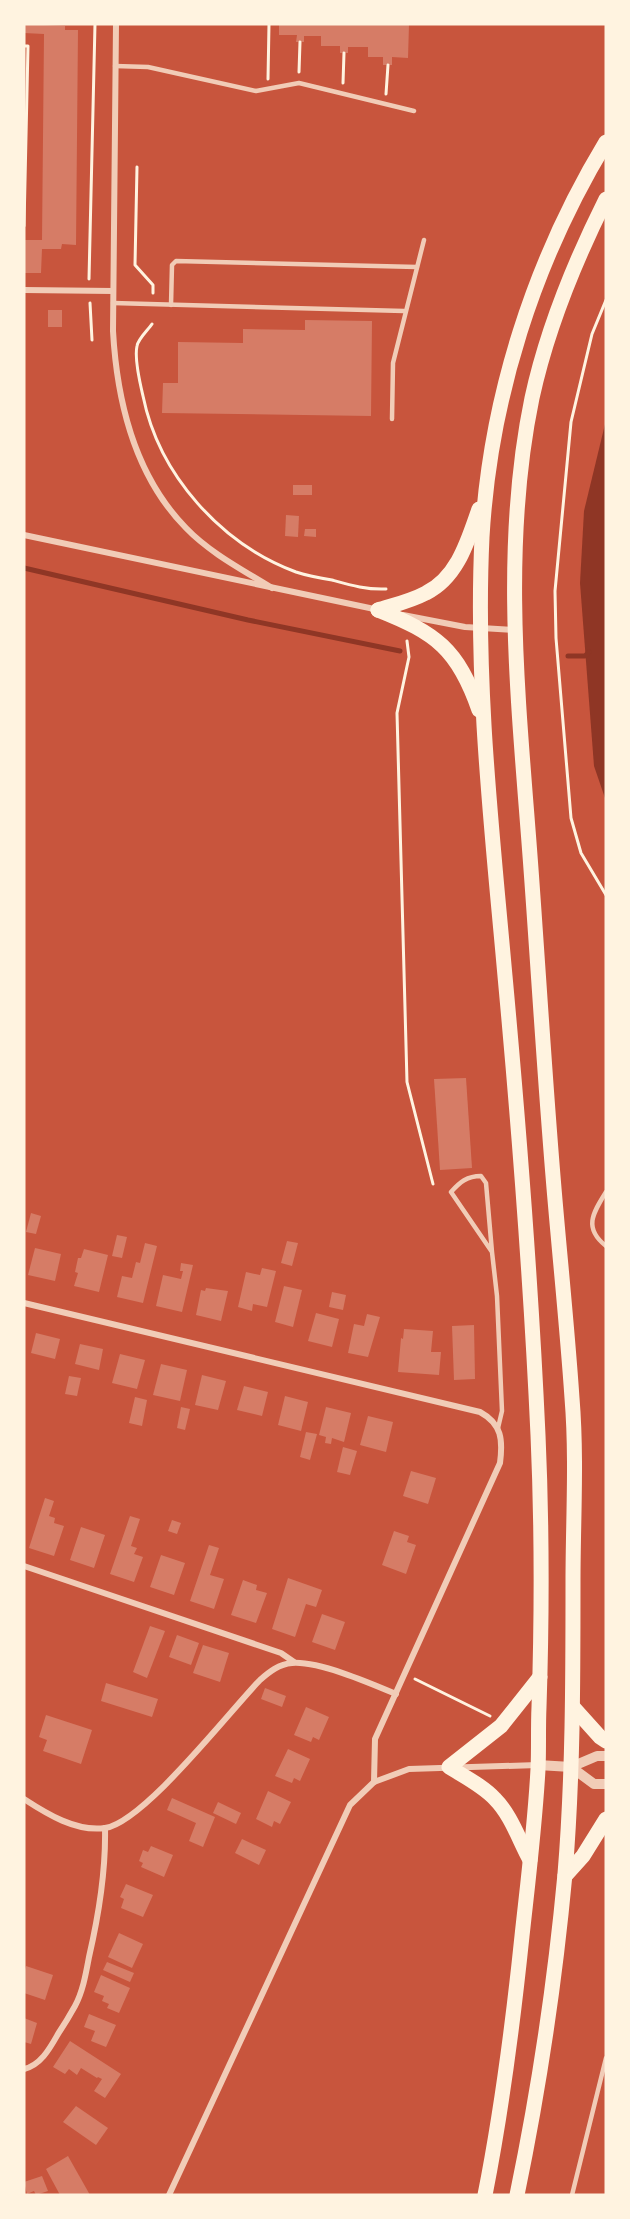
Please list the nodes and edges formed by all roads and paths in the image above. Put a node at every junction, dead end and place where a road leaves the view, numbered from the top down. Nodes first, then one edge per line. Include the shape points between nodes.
1 (94, 24) edge
2 (116, 24) edge
3 (269, 24) edge
4 (300, 42) dead end
5 (24, 46) edge
6 (344, 53) dead end
7 (387, 65) dead end
8 (115, 66) junction
9 (299, 83) junction
10 (268, 88) junction
11 (343, 94) junction
12 (386, 105) junction
13 (414, 111) dead end
14 (606, 142) edge
15 (137, 166) dead end
16 (606, 199) edge
17 (24, 226) edge
18 (424, 240) dead end
19 (417, 267) junction
20 (24, 290) edge
21 (89, 291) junction
22 (113, 291) junction
23 (153, 293) dead end
24 (606, 300) edge
25 (113, 303) junction
26 (171, 305) junction
27 (405, 310) junction
28 (152, 324) dead end
29 (92, 340) dead end
30 (392, 419) dead end
31 (487, 486) junction
32 (24, 535) edge
33 (272, 588) junction
34 (391, 589) dead end
35 (378, 610) junction
36 (482, 629) junction
37 (517, 630) junction
38 (406, 638) dead end
39 (483, 721) junction
40 (606, 895) edge
41 (433, 1184) dead end
42 (606, 1192) edge
43 (606, 1246) edge
44 (492, 1252) junction
45 (24, 1303) edge
46 (498, 1428) junction
47 (24, 1566) edge
48 (294, 1662) junction
49 (405, 1674) junction
50 (540, 1677) junction
51 (396, 1694) junction
52 (573, 1707) junction
53 (494, 1719) dead end
54 (606, 1740) edge
55 (606, 1756) edge
56 (538, 1765) junction
57 (449, 1767) junction
58 (571, 1767) junction
59 (374, 1782) junction
60 (606, 1784) edge
61 (24, 1799) edge
62 (606, 1818) edge
63 (105, 1828) junction
64 (530, 1860) junction
65 (565, 1876) junction
66 (606, 2058) edge
67 (24, 2069) edge
68 (169, 2195) edge
69 (485, 2195) edge
70 (517, 2195) edge
71 (572, 2195) edge

1 - 21 path
2 - 8 street
3 - 10 path
4 - 9 path
5 - 17 path via 28,46
6 - 11 path
7 - 12 path
8 - 10 lane via 148,67 256,91
8 - 22 street
9 - 10 lane
9 - 11 lane
11 - 12 lane
12 - 13 lane
14 - 31 main road via 563,220 527,307 504,389
15 - 23 path via 135,265 153,285
16 - 37 main road via 564,291 532,398 519,489
18 - 19 lane
19 - 26 lane via 177,261 172,265
19 - 27 lane
20 - 21 street
21 - 22 street
21 - 29 path
22 - 25 street
24 - 40 path via 592,333 571,422 555,591 571,818 581,853
25 - 26 lane
25 - 33 street via 120,397 129,432 154,486 186,529
26 - 27 lane
27 - 30 lane via 393,363
28 - 34 path via 137,345 145,408 170,467 191,498 236,538 298,573 371,590
31 - 35 main road via 457,565 428,592
31 - 36 main road via 482,537
32 - 33 street
33 - 35 street
35 - 36 street
35 - 39 main road via 434,636 455,657
36 - 37 street
36 - 39 main road
37 - 52 main road via 551,1148 573,1404
38 - 41 path via 409,657 397,713 406,1082
39 - 50 main road via 517,1108 538,1437
42 - 43 lane via 593,1212 592,1227 596,1238
44 - 44 lane via 451,1192 460,1181 473,1176 481,1176 486,1183
44 - 46 lane via 502,1411
45 - 46 street via 480,1412
46 - 49 street via 502,1445 500,1463
47 - 48 street via 281,1653
48 - 51 street via 330,1669
48 - 63 street via 272,1669 145,1805 122,1822
49 - 51 street
49 - 53 path
50 - 56 main road
50 - 57 main road via 501,1726
51 - 59 street via 375,1738
52 - 54 main road
52 - 58 main road
55 - 58 street
56 - 57 street
56 - 58 street
56 - 64 main road
57 - 59 street via 409,1769
57 - 64 main road via 497,1800
58 - 60 street via 594,1784
58 - 65 main road
59 - 68 street via 350,1805
61 - 63 street via 64,1821 85,1828
62 - 65 main road via 583,1856
63 - 67 street via 106,1860 98,1920 76,2005 47,2053
64 - 69 main road via 515,2006
65 - 70 main road via 548,2018
66 - 71 lane

